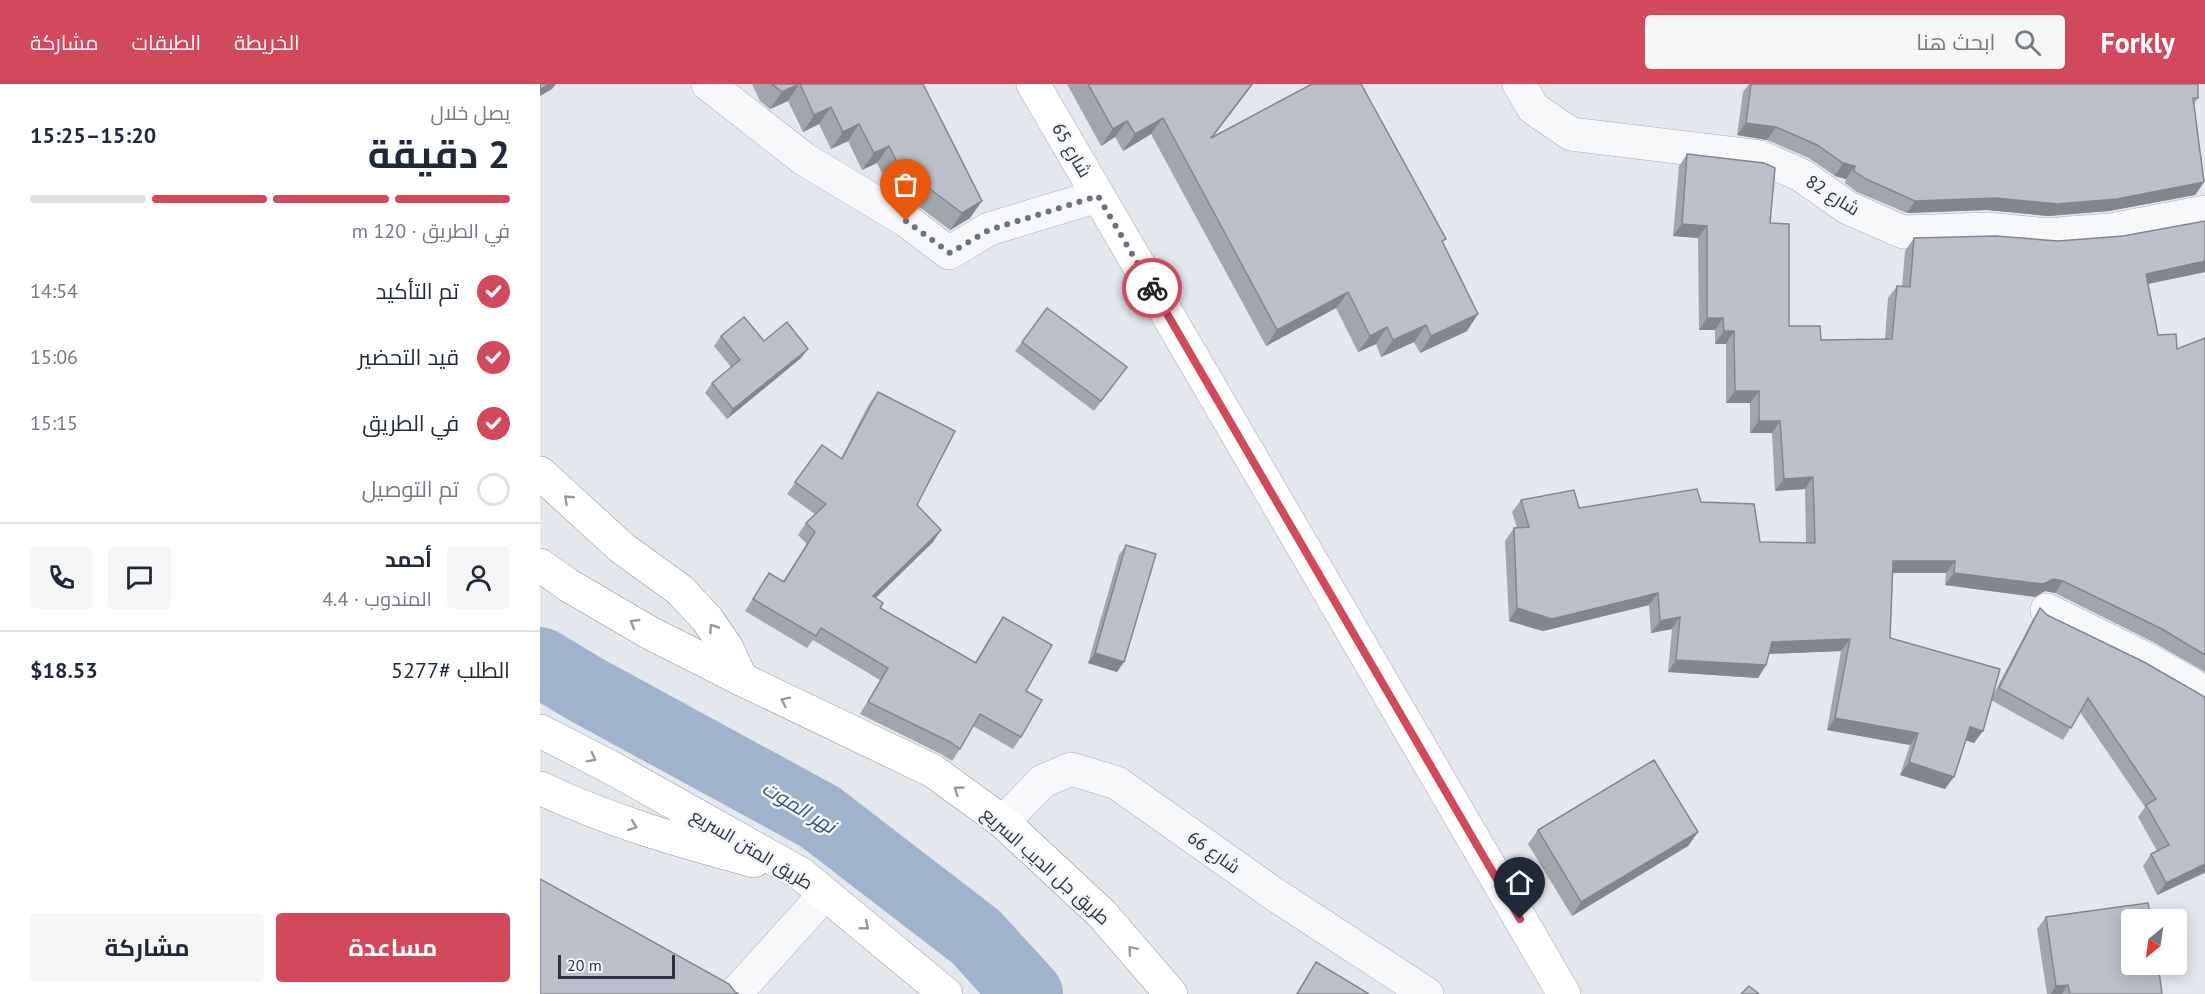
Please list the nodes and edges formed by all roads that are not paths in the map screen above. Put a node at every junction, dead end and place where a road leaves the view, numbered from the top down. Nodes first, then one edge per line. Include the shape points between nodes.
1 (708, 84) edge
2 (1033, 84) edge
3 (1519, 84) edge
4 (1098, 196) junction
5 (2205, 212) edge
6 (540, 473) edge
7 (540, 565) edge
8 (2047, 610) dead end
9 (741, 679) junction
10 (2205, 694) edge
11 (540, 732) edge
12 (540, 788) edge
13 (1003, 822) junction
14 (813, 884) junction
15 (735, 994) edge
16 (946, 994) edge
17 (1171, 994) edge
18 (1427, 994) edge
19 (1564, 994) edge

1 - 4 street via 804,159 906,221 950,253 989,230
2 - 4 main road, شارع 65
3 - 5 street, شارع 82 via 1533,108 1571,134 1760,157 1801,175 1848,208 1903,232 1988,229 2059,234 2111,230
4 - 19 main road, شارع 65
9 -> 6 main road via 727,648 680,590 622,549
9 -> 7 main road via 650,633
8 - 10 street via 2144,658
13 -> 9 main road, طريق جل الديب السريع via 933,771
11 -> 14 main road, طريق المتن السريع via 612,768
12 -> 14 main road via 656,835
17 -> 13 main road, طريق جل الديب السريع via 1102,914
13 - 18 street, شارع 66 via 1043,781 1071,769 1117,783 1274,894
14 - 15 street
14 -> 16 main road, طريق المتن السريع

